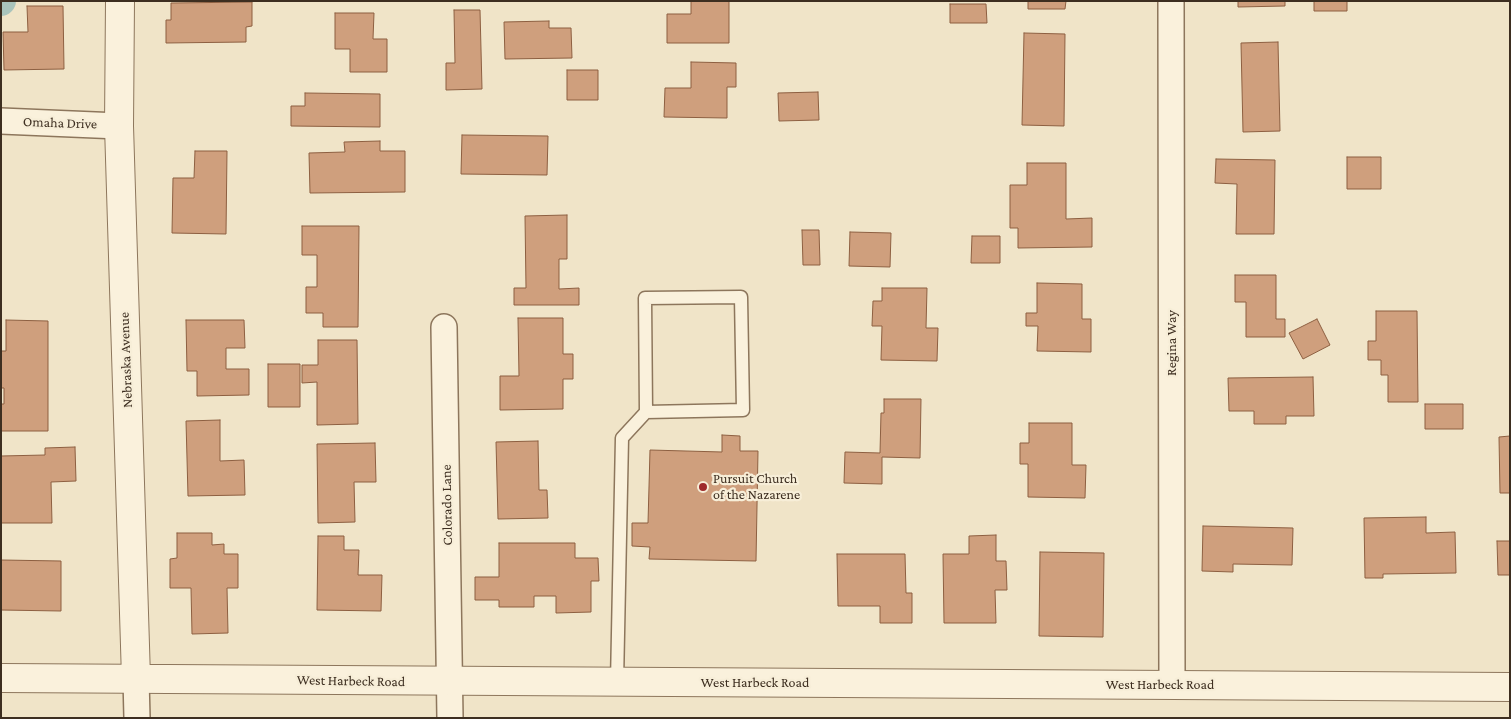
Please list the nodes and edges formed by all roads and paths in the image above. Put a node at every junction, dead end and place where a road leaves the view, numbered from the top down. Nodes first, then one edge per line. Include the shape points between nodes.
1 (120, 1) edge
2 (1171, 1) edge
3 (1, 121) edge
4 (119, 126) junction
5 (444, 327) dead end
6 (646, 412) junction
7 (1, 678) edge
8 (136, 678) junction
9 (450, 682) junction
10 (617, 682) junction
11 (1172, 685) junction
12 (1510, 687) edge
13 (137, 718) edge
14 (450, 718) edge

1 - 4 street, Nebraska Avenue
2 - 11 street, Regina Way
3 - 4 street, Omaha Drive
4 - 8 street, Nebraska Avenue
5 - 9 street, Colorado Lane
6 - 6 lane via 742,410 741,297 644,298
6 - 10 lane via 622,438
7 - 8 street, West Harbeck Road
8 - 9 street, West Harbeck Road
8 - 13 street, Nebraska Avenue
9 - 10 street, West Harbeck Road
9 - 14 street, Colorado Lane
10 - 11 street, West Harbeck Road
11 - 12 street, West Harbeck Road

